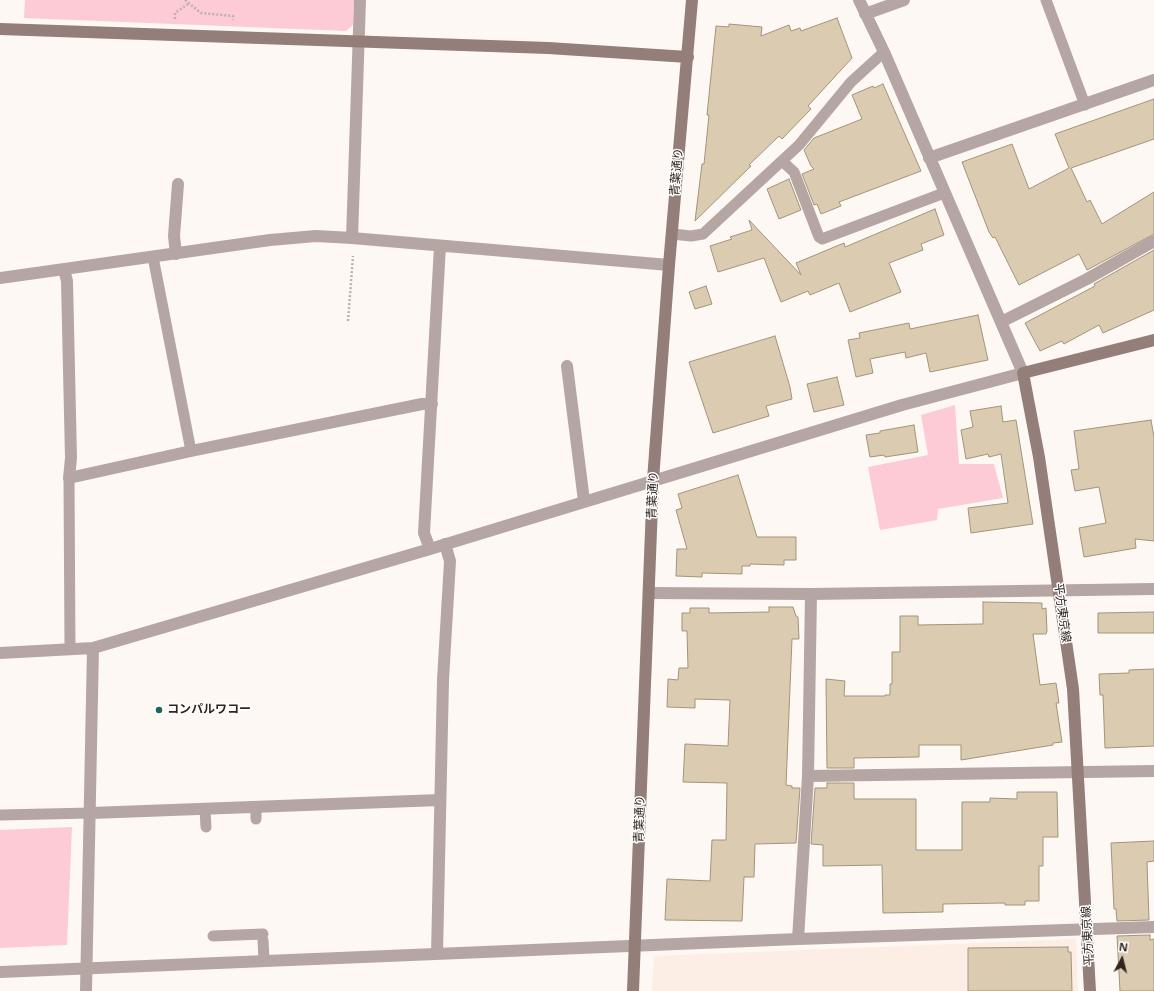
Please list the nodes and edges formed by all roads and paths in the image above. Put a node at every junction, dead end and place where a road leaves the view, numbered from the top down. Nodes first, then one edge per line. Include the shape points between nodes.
1 (185, 0) edge
2 (360, 0) edge
3 (692, 0) edge
4 (859, 0) edge
5 (904, 0) edge
6 (1046, 0) edge
7 (865, 14) junction
8 (0, 29) edge
9 (233, 37) junction
10 (358, 41) junction
11 (884, 52) junction
12 (688, 57) junction
13 (1154, 80) edge
14 (1085, 105) junction
15 (929, 158) junction
16 (782, 162) junction
17 (178, 184) dead end
18 (944, 194) junction
19 (672, 234) junction
20 (352, 238) junction
21 (1154, 241) edge
22 (440, 246) junction
23 (176, 254) junction
24 (153, 257) junction
25 (669, 265) junction
26 (64, 269) junction
27 (0, 278) edge
28 (348, 321) dead end
29 (1001, 322) junction
30 (1154, 340) edge
31 (567, 366) dead end
32 (1023, 373) junction
33 (432, 404) junction
34 (191, 450) junction
35 (69, 478) junction
36 (653, 480) junction
37 (584, 501) junction
38 (445, 544) junction
39 (430, 549) junction
40 (1154, 589) edge
41 (1059, 590) junction
42 (649, 593) junction
43 (810, 594) junction
44 (93, 648) junction
45 (70, 649) junction
46 (0, 653) edge
47 (1154, 771) edge
48 (1078, 772) junction
49 (808, 776) junction
50 (440, 800) junction
51 (204, 810) junction
52 (91, 813) junction
53 (0, 815) edge
54 (206, 827) dead end
55 (1154, 927) edge
56 (1088, 929) junction
57 (213, 936) dead end
58 (798, 939) junction
59 (635, 946) junction
60 (437, 954) junction
61 (264, 960) junction
62 (86, 968) junction
63 (0, 972) edge
64 (86, 991) edge
65 (633, 991) edge
66 (1090, 991) edge

1 - 9 path via 201,12 233,16
2 - 10 street
3 - 12 street, 青葉通り
4 - 7 street
5 - 7 street
6 - 14 lane
7 - 11 street
8 - 9 street
9 - 10 street
10 - 12 street via 548,48
10 - 20 street
11 - 15 street
11 - 16 lane via 851,82
12 - 19 street, 青葉通り
13 - 14 street
14 - 15 street
15 - 18 street
16 - 18 lane via 794,172 822,240
16 - 19 lane via 703,234
17 - 23 street via 174,236
18 - 29 street
19 - 25 street, 青葉通り
20 - 22 street
20 - 23 street via 316,236 270,240
20 - 28 path via 354,249
21 - 29 street via 1087,279
22 - 25 street
22 - 33 street
23 - 24 street
24 - 26 street
24 - 34 lane
25 - 36 street, 青葉通り
26 - 27 street
26 - 35 street via 67,281 71,458
29 - 32 street
30 - 32 street
31 - 37 street
32 - 36 street via 902,405
32 - 41 street, 平方東京線 via 1039,457
33 - 34 street
33 - 39 street via 424,533
34 - 35 street
35 - 45 lane
36 - 37 street
36 - 42 street, 青葉通り
37 - 38 street
38 - 39 street
38 - 50 street via 450,561 443,680
39 - 44 street
40 - 41 street
41 - 43 street
41 - 48 street, 平方東京線 via 1073,689
42 - 43 street
42 - 59 street, 青葉通り
43 - 49 street
44 - 45 street
44 - 52 street
45 - 46 street
47 - 48 street
48 - 49 street
48 - 56 street, 平方東京線
49 - 58 street
50 - 51 street via 256,814
50 - 60 street
51 - 52 street
51 - 54 lane
52 - 53 lane
52 - 62 street
55 - 56 street
56 - 58 street
56 - 66 street, 平方東京線
57 - 61 lane via 263,937
58 - 59 street
59 - 60 street
59 - 65 street, 青葉通り
60 - 61 street
61 - 62 street
62 - 63 street
62 - 64 street

